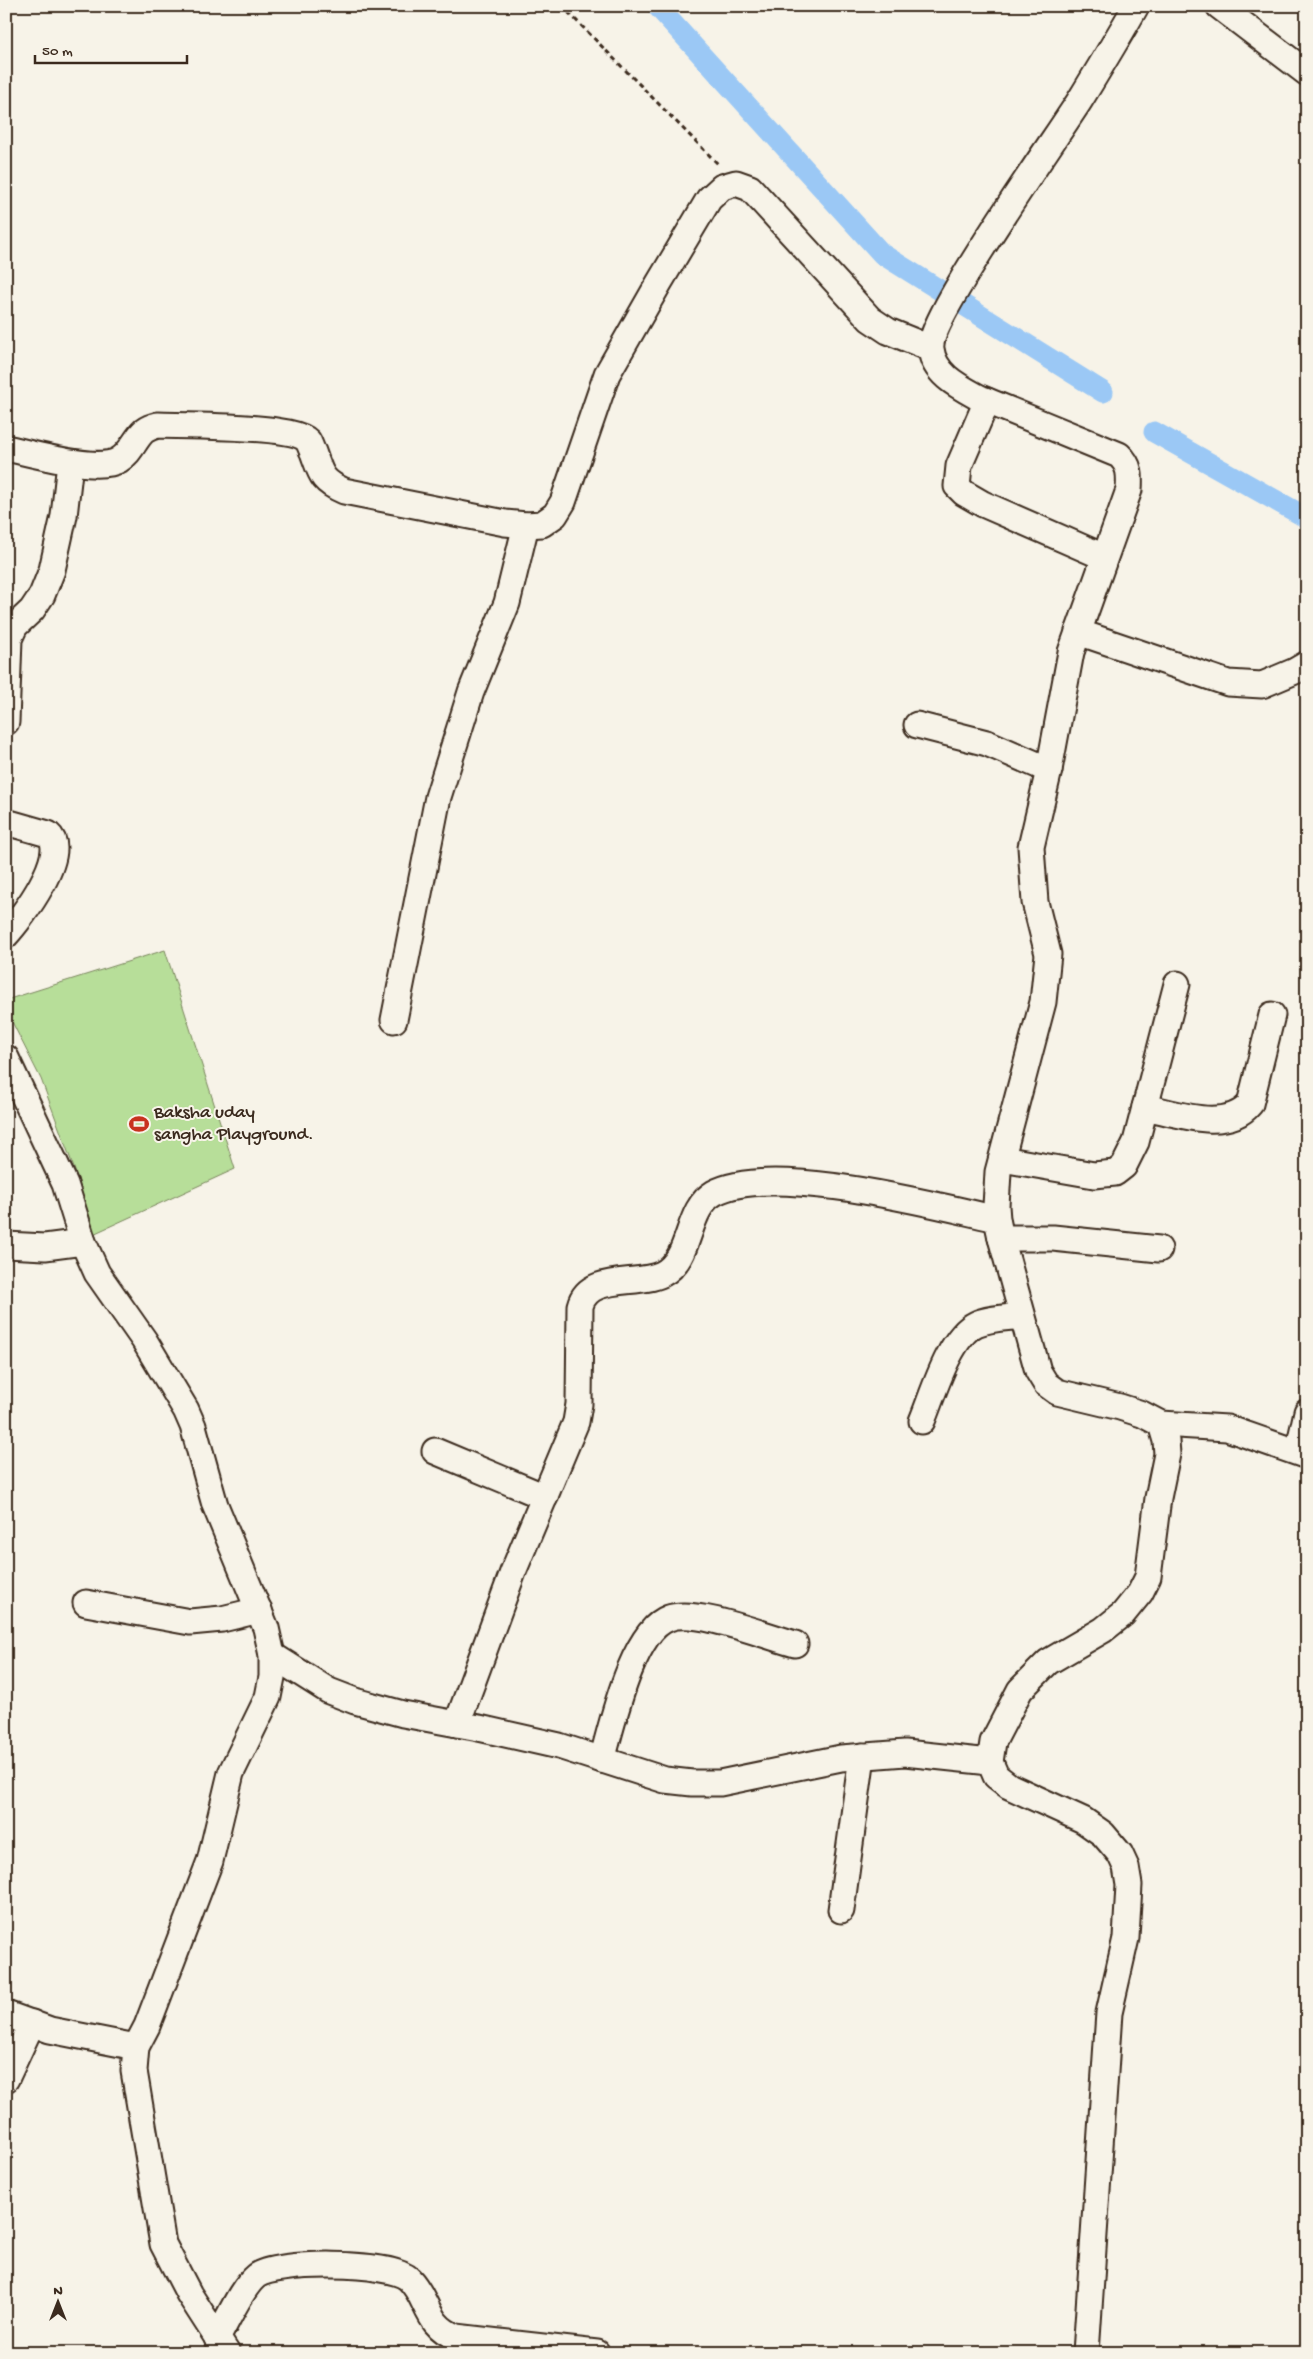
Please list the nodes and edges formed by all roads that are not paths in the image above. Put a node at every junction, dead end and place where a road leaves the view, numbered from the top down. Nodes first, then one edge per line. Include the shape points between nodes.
1 (1136, 6) edge
2 (1219, 6) edge
3 (1307, 73) edge
4 (933, 340) junction
5 (987, 401) junction
6 (6, 448) edge
7 (70, 463) junction
8 (526, 525) junction
9 (1104, 557) junction
10 (1078, 632) junction
11 (1307, 664) edge
12 (6, 722) edge
13 (917, 725) dead end
14 (1049, 770) junction
15 (6, 822) edge
16 (6, 935) edge
17 (1177, 984) dead end
18 (1272, 1015) dead end
19 (394, 1020) dead end
20 (6, 1058) edge
21 (1145, 1107) junction
22 (1002, 1159) junction
23 (999, 1228) junction
24 (83, 1242) junction
25 (6, 1245) edge
26 (1159, 1249) dead end
27 (1022, 1316) junction
28 (1307, 1412) edge
29 (922, 1421) dead end
30 (1161, 1424) junction
31 (435, 1451) dead end
32 (1302, 1454) edge
33 (545, 1497) junction
34 (86, 1603) dead end
35 (259, 1610) junction
36 (795, 1644) dead end
37 (272, 1655) junction
38 (457, 1724) junction
39 (862, 1756) junction
40 (602, 1760) junction
41 (990, 1762) junction
42 (841, 1910) dead end
43 (6, 2014) edge
44 (32, 2023) junction
45 (136, 2047) junction
46 (6, 2079) edge
47 (222, 2345) edge
48 (598, 2353) edge
49 (1086, 2353) edge

1 - 4 street via 1080,100 958,286
2 - 3 street
4 - 5 street via 935,362 943,375 958,387
4 - 8 street via 888,331 870,319 750,188 736,183 722,187 709,199 607,374 563,502 555,515 542,524
5 - 9 street via 1119,455 1127,463 1129,490
5 - 9 street via 959,466 957,486 983,504
6 - 7 street
7 - 8 street via 119,461 145,430 158,425 260,429 297,434 309,442 321,475 329,485 344,491
7 - 12 street via 64,516 52,570 42,594 32,610 15,626 9,639
8 - 19 street via 507,603 471,692 438,797
9 - 10 street
10 - 11 street via 1228,683 1262,684
10 - 14 street via 1071,652
13 - 14 street via 987,743
14 - 22 street via 1031,847 1035,902 1048,954 1046,982
15 - 16 street via 48,834 54,843 54,852 35,899
17 - 21 street
18 - 21 street via 1250,1104 1244,1110 1230,1117 1207,1119
20 - 24 street via 65,1184
21 - 22 street via 1136,1142 1124,1166 1115,1173 1094,1175
22 - 23 street via 998,1172
23 - 26 street via 1053,1238
23 - 27 street
23 - 33 street via 915,1201 799,1182 741,1184 713,1194 699,1211 679,1259 667,1271 656,1277 600,1285 582,1298 576,1422
24 - 25 street via 45,1247
24 - 35 street via 97,1273 144,1340 186,1410 215,1505
27 - 29 street via 981,1322 963,1334 947,1360
27 - 30 street via 1038,1370 1046,1384 1057,1392 1120,1407
28 - 32 street
30 - 32 street via 1227,1428
30 - 41 street via 1167,1454 1148,1577 1140,1593 1123,1614 1103,1630 1048,1662 1020,1690 992,1742
31 - 33 street
33 - 38 street via 513,1572
34 - 35 street via 190,1622 222,1619
35 - 37 street
36 - 40 street via 703,1617 670,1617 660,1623 647,1636 629,1668
37 - 38 street via 329,1691 355,1701
37 - 45 street via 268,1697 231,1773 210,1861
38 - 40 street via 559,1746
39 - 40 street via 720,1783 665,1780
39 - 41 street via 905,1754
39 - 42 street
41 - 49 street via 996,1776 1009,1786 1083,1820 1103,1834 1120,1854 1130,1885 1126,1938 1110,2013
43 - 44 street
44 - 45 street via 50,2030
44 - 46 street
45 - 47 street via 134,2071 163,2244 189,2294
47 - 48 street via 249,2283 258,2275 271,2269 367,2266 399,2273 409,2279 435,2324 451,2335

